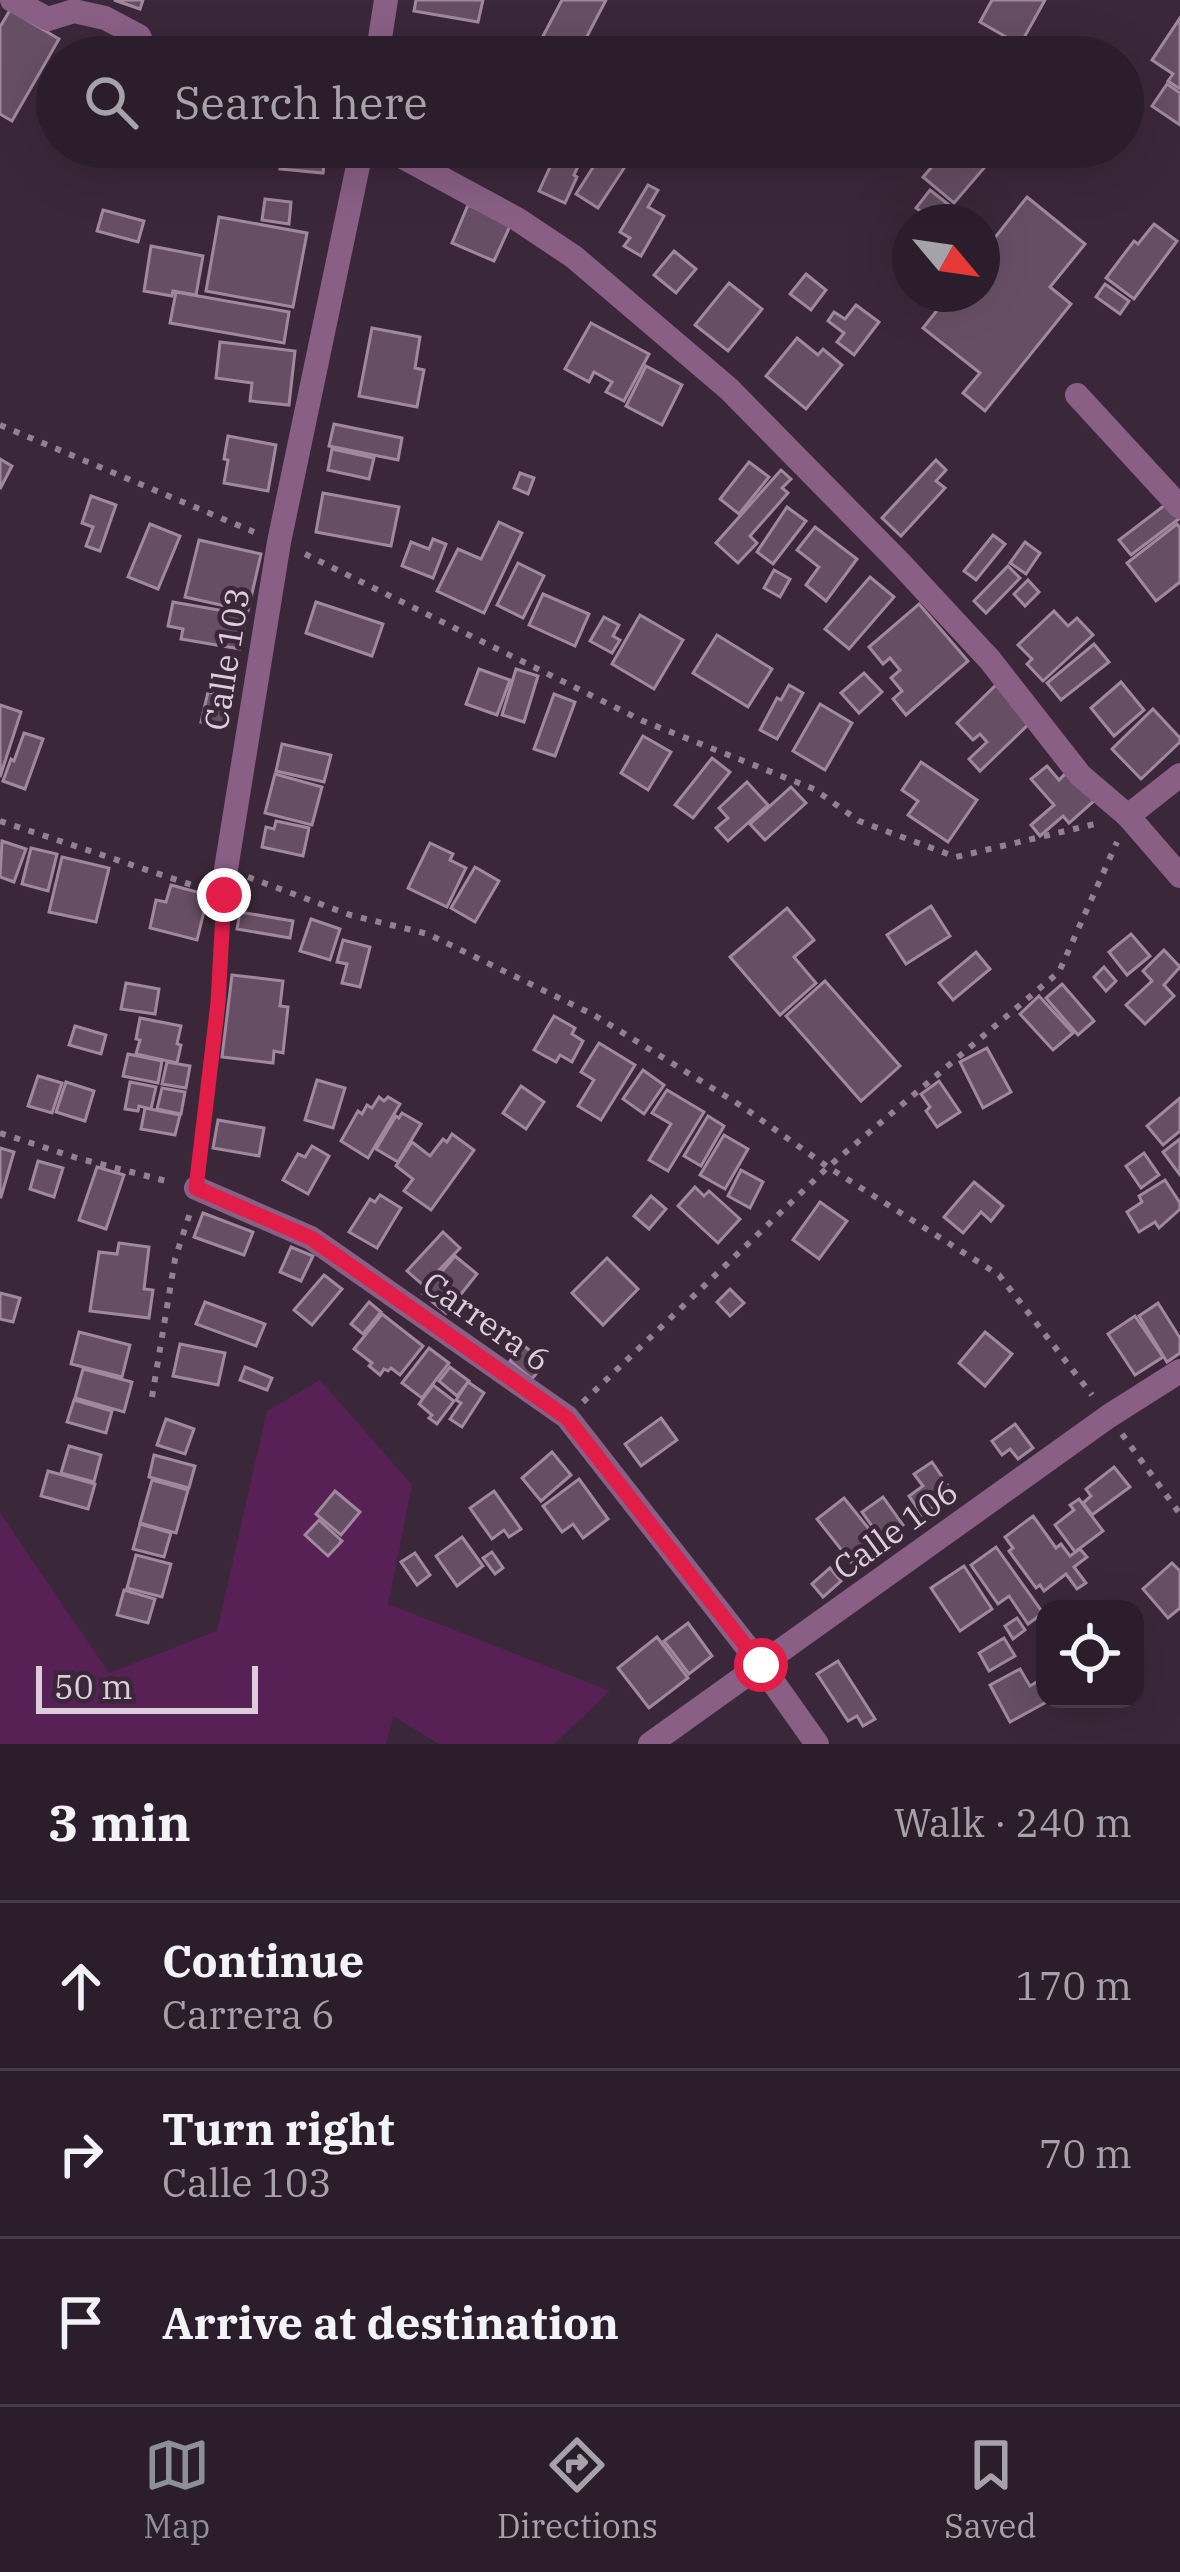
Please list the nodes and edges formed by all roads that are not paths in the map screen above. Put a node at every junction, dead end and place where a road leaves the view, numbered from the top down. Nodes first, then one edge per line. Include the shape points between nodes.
1 (12, 0) edge
2 (386, 0) edge
3 (139, 36) edge
4 (380, 36) edge
5 (358, 168) edge
6 (423, 168) edge
7 (1077, 395) dead end
8 (1180, 507) edge
9 (1180, 775) edge
10 (1128, 816) junction
11 (226, 869) road end
12 (1180, 876) edge
13 (196, 1188) road end
14 (1180, 1371) edge
15 (761, 1665) junction
16 (650, 1744) edge
17 (817, 1744) edge

1 - 3 street via 48,19 74,11
2 - 4 street
5 - 11 street, Calle 103 via 279,542
6 - 10 street via 574,257 730,389 990,660 1080,775
7 - 8 street
9 - 10 street
10 - 12 street
13 - 15 street, Carrera 6 via 311,1238 567,1418
14 - 15 street, Calle 106
15 - 16 street, Calle 106
15 - 17 street, Carrera 6

